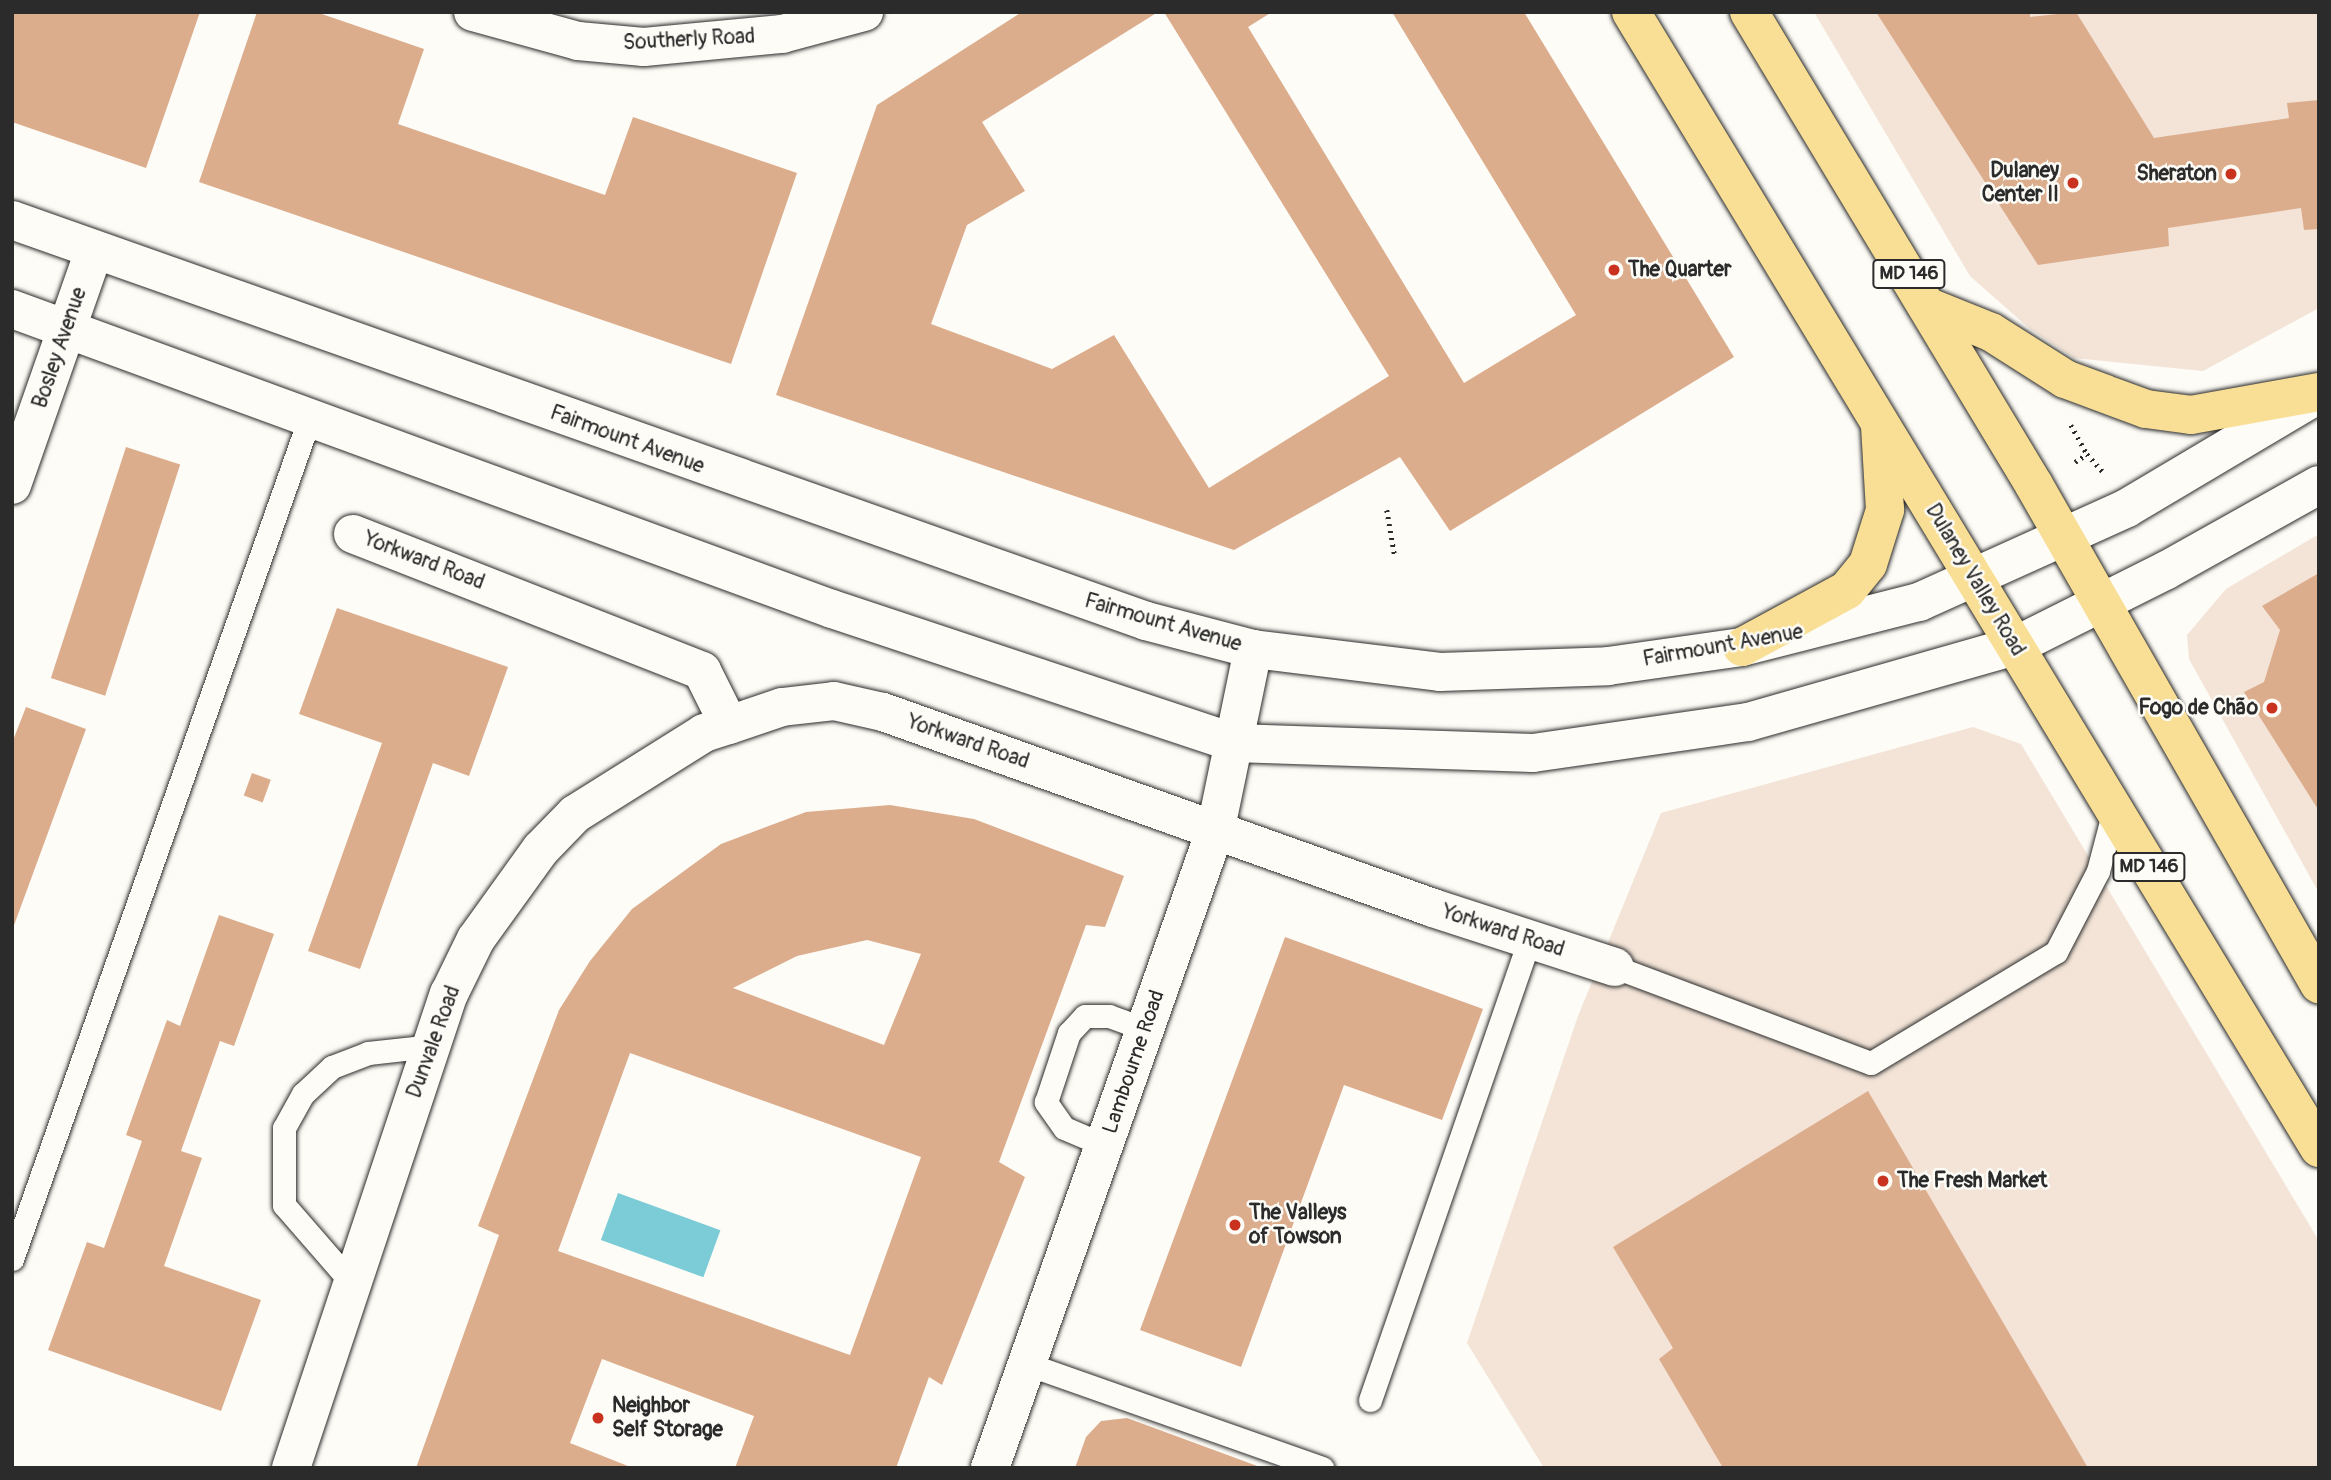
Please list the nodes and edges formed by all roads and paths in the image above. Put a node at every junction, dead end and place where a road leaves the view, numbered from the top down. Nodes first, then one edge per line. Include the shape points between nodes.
1 (473, 12) edge
2 (864, 12) edge
3 (1631, 12) edge
4 (1749, 12) edge
5 (762, 25) edge
6 (14, 227) edge
7 (94, 251) junction
8 (1929, 307) junction
9 (12, 309) edge
10 (66, 331) junction
11 (2319, 393) edge
12 (309, 420) junction
13 (1879, 421) junction
14 (2075, 462) dead end
15 (2110, 479) dead end
16 (12, 485) edge
17 (2319, 485) edge
18 (1387, 510) dead end
19 (353, 534) dead end
20 (2064, 538) junction
21 (1395, 557) dead end
22 (1976, 580) junction
23 (2102, 604) junction
24 (2015, 646) junction
25 (1742, 647) junction
26 (1254, 649) junction
27 (729, 725) junction
28 (1234, 743) junction
29 (2114, 810) junction
30 (1216, 828) junction
31 (1530, 939) junction
32 (1615, 967) joint
33 (2319, 984) edge
34 (1145, 1029) junction
35 (431, 1046) junction
36 (1104, 1145) junction
37 (2319, 1147) edge
38 (12, 1259) edge
39 (351, 1282) junction
40 (1027, 1364) junction
41 (1370, 1400) dead end
42 (290, 1468) edge
43 (990, 1468) edge
44 (1322, 1468) edge

1 - 5 main road, Southerly Road via 578,41 644,47
2 - 5 main road, Southerly Road
3 - 13 main road, Dulaney Valley Road / MD 146
4 - 8 main road, MD 146
6 - 7 main road, Fairmount Avenue
7 - 10 main road, Bosley Avenue
7 - 26 main road, Fairmount Avenue via 1049,590
8 - 11 main road via 1991,332 2065,379 2146,410 2191,415
8 - 20 main road, MD 146
9 - 10 main road
10 - 12 main road
10 - 16 main road, Bosley Avenue
11 - 20 main road, Fairmount Avenue via 2127,508
12 - 28 main road via 832,609
12 - 38 lane
13 - 22 main road, Dulaney Valley Road / MD 146
13 - 25 main road via 1885,510 1868,564 1847,590
14 - 15 path via 2087,454
17 - 23 main road
18 - 21 path
19 - 27 main road, Yorkward Road via 702,671
20 - 22 main road, Fairmount Avenue
20 - 23 main road, MD 146
22 - 24 main road, Dulaney Valley Road / MD 146
22 - 25 main road, Fairmount Avenue via 1907,605
23 - 24 main road
23 - 33 main road, MD 146
24 - 28 main road via 1761,719 1612,744 1520,753
24 - 29 main road, Dulaney Valley Road / MD 146
25 - 26 main road, Fairmount Avenue via 1608,666 1440,672
26 - 28 main road, Lambourne Road
27 - 30 main road, Yorkward Road via 782,707 834,701 883,712
27 - 35 main road, Dunvale Road via 704,733 616,786 575,814 541,849 476,939
28 - 30 main road, Lambourne Road
29 - 32 lane via 2098,871 2056,952 1871,1063
29 - 37 main road, Dulaney Valley Road / MD 146
30 - 31 main road, Yorkward Road
30 - 34 main road, Lambourne Road
31 - 32 main road, Yorkward Road
31 - 41 lane
34 - 36 main road, Lambourne Road
34 - 36 lane via 1108,1016 1085,1016 1069,1033 1046,1102 1064,1128
35 - 39 main road, Dunvale Road
35 - 39 lane via 368,1053 332,1068 303,1094 284,1128 284,1205
36 - 40 main road, Lambourne Road
39 - 42 main road, Dunvale Road
40 - 43 main road, Lambourne Road
40 - 44 lane

